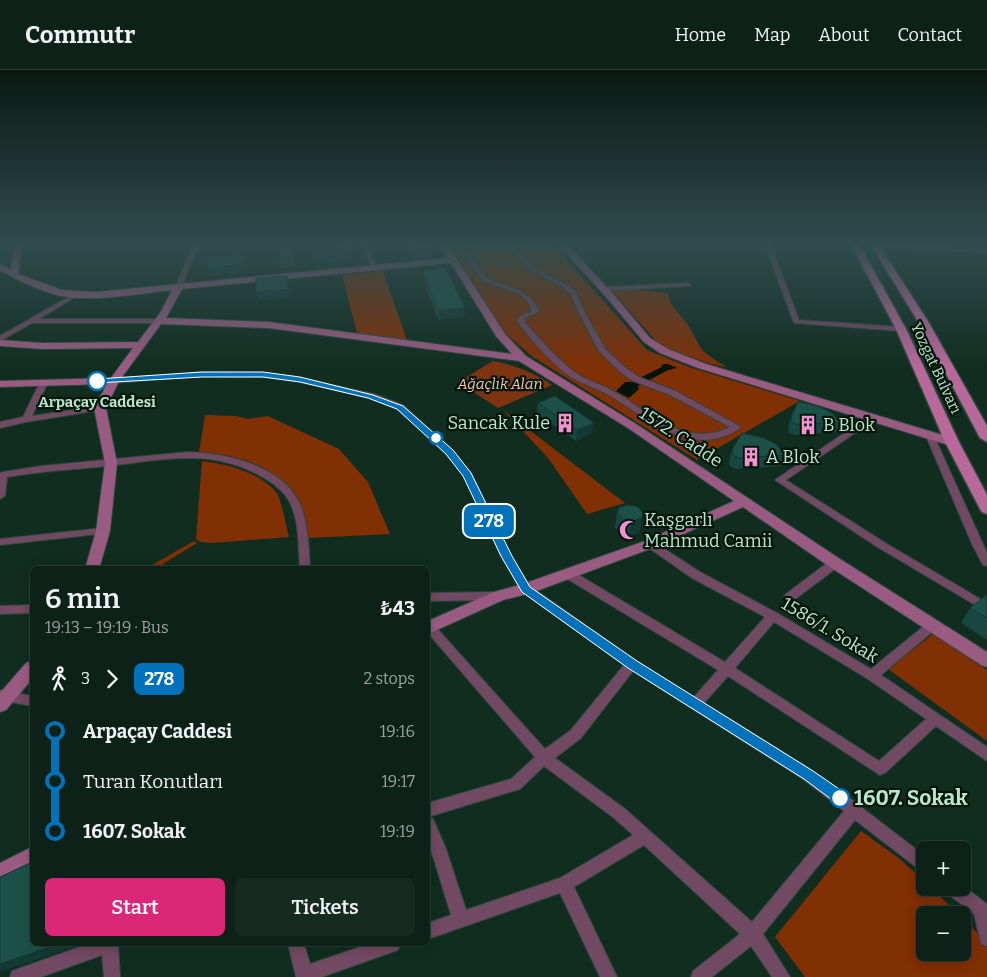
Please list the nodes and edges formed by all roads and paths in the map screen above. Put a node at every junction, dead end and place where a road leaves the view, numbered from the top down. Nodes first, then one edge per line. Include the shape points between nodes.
1 (39, 284) edge
2 (180, 284) edge
3 (214, 284) edge
4 (468, 284) edge
5 (499, 284) edge
6 (562, 284) edge
7 (600, 284) edge
8 (782, 284) edge
9 (877, 284) edge
10 (900, 284) edge
11 (688, 285) dead end
12 (178, 288) junction
13 (604, 289) junction
14 (75, 296) junction
15 (159, 321) junction
16 (30, 322) junction
17 (901, 328) junction
18 (0, 339) edge
19 (0, 343) edge
20 (142, 345) junction
21 (522, 358) junction
22 (114, 381) junction
23 (44, 382) junction
24 (0, 384) edge
25 (100, 408) junction
26 (26, 418) junction
27 (871, 418) junction
28 (0, 425) edge
29 (985, 433) edge
30 (930, 436) junction
31 (952, 442) junction
32 (111, 463) junction
33 (2, 476) edge
34 (0, 496) edge
35 (746, 501) junction
36 (987, 508) edge
37 (103, 531) junction
38 (0, 542) edge
39 (650, 544) junction
40 (987, 562) edge
41 (835, 563) junction
42 (93, 566) edge
43 (305, 566) edge
44 (568, 574) junction
45 (526, 590) junction
46 (499, 596) junction
47 (430, 597) edge
48 (790, 597) dead end
49 (987, 608) edge
50 (30, 609) edge
51 (0, 610) edge
52 (773, 616) junction
53 (933, 625) junction
54 (430, 627) edge
55 (430, 630) edge
56 (987, 660) edge
57 (632, 664) junction
58 (727, 669) junction
59 (30, 670) edge
60 (872, 675) junction
61 (3, 698) edge
62 (30, 701) edge
63 (695, 705) junction
64 (936, 718) junction
65 (987, 755) edge
66 (544, 758) junction
67 (430, 809) edge
68 (855, 809) junction
69 (430, 829) edge
70 (646, 836) junction
71 (30, 858) edge
72 (916, 858) edge
73 (0, 874) edge
74 (564, 884) junction
75 (963, 896) edge
76 (984, 914) edge
77 (461, 920) junction
78 (430, 930) edge
79 (753, 934) junction
80 (987, 938) edge
81 (104, 946) edge
82 (110, 946) edge
83 (297, 946) edge
84 (387, 946) edge
85 (305, 976) edge
86 (18, 977) edge
87 (112, 977) edge
88 (608, 977) edge
89 (699, 977) edge
90 (782, 977) edge

1 - 14 street
2 - 12 street
3 - 12 street
4 - 21 street, 1572. Cadde via 501,336
5 - 6 street via 528,298 535,312 520,321 576,377 610,392 676,433 714,437 738,427 673,392 636,379 603,351 574,293
7 - 13 street
8 - 17 street via 796,322
9 - 17 main road, Yozgat Bulvarı
10 - 29 main road, Yozgat Bulvarı
11 - 13 street
12 - 14 street
12 - 15 street
13 - 27 street via 648,340 664,352
14 - 16 street
15 - 16 street
15 - 20 street
15 - 21 street via 269,325
16 - 18 street
17 - 31 main road, Yozgat Bulvarı
19 - 20 street
20 - 22 street
21 - 35 street, 1572. Cadde
22 - 23 street
22 - 25 street
22 - 45 street via 202,374 263,375 371,396 400,407 450,452 468,475 506,556
23 - 24 street
23 - 26 street
25 - 26 street
25 - 32 street
26 - 28 street
27 - 30 street
27 - 49 street via 780,480
30 - 31 street
30 - 40 street
31 - 36 main road, Yozgat Bulvarı
32 - 33 street
32 - 37 street
32 - 43 street via 191,454 220,456 252,466 281,484 291,496 302,537
33 - 34 street
35 - 39 street
35 - 41 street, 1572. Cadde
37 - 38 street
37 - 42 street
39 - 44 street
39 - 52 street, 1586/1. Sokak via 696,575
41 - 48 street
41 - 53 street, 1572. Cadde
44 - 45 street
44 - 58 street
45 - 46 street
45 - 57 street
46 - 47 street
46 - 54 street
50 - 51 street
52 - 58 street
52 - 60 street, 1586/1. Sokak
53 - 56 street, 1572. Cadde
53 - 60 street
55 - 66 street
57 - 63 street
57 - 66 street via 576,734
58 - 63 street
58 - 64 street via 880,769
59 - 61 street
60 - 64 street, 1586/1. Sokak
61 - 62 street
63 - 68 street via 808,775
64 - 65 street, 1586/1. Sokak
66 - 67 street via 515,784
66 - 70 street
68 - 72 street
68 - 79 street
69 - 77 street
70 - 74 street
70 - 79 street
71 - 73 street
74 - 77 street
74 - 88 street
75 - 76 street
76 - 80 street
77 - 78 street
79 - 89 street
79 - 90 street
81 - 86 street
82 - 87 street
83 - 85 street
84 - 85 street

